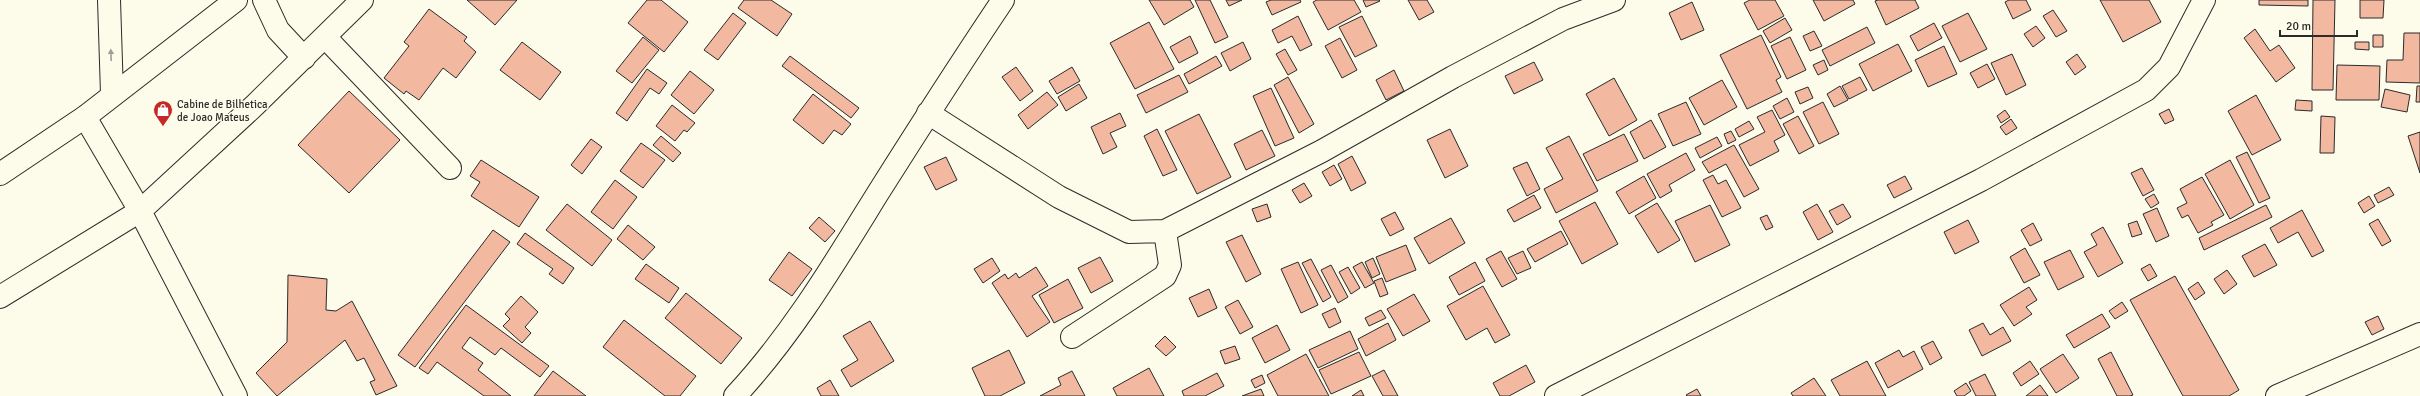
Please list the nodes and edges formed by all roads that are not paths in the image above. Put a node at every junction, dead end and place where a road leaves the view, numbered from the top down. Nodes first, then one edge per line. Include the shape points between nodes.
1 (109, 0) edge
2 (236, 0) edge
3 (264, 0) edge
4 (362, 0) edge
5 (1002, 0) edge
6 (1614, 0) edge
7 (2204, 0) edge
8 (325, 37) junction
9 (304, 58) junction
10 (112, 94) junction
11 (928, 113) junction
12 (85, 117) junction
13 (450, 168) dead end
14 (0, 174) edge
15 (140, 211) junction
16 (1165, 231) junction
17 (0, 297) edge
18 (2420, 334) edge
19 (1072, 337) dead end
20 (236, 396) edge
21 (735, 396) edge
22 (1556, 396) edge
23 (2278, 396) edge

10 -> 1 street
2 - 10 street
3 - 9 street via 278,30
4 - 8 street
5 - 11 street
6 - 16 street via 1563,19 1322,151
7 - 22 street via 2169,67 2146,90 1981,180
8 - 9 street
8 - 13 street
9 - 15 street
10 - 12 street
11 - 16 street via 1059,197 1129,232
11 - 21 street via 806,308 765,364
12 - 14 street
12 - 15 street
15 - 17 street
15 - 20 street
16 - 19 street via 1170,265 1165,276
18 - 23 street

